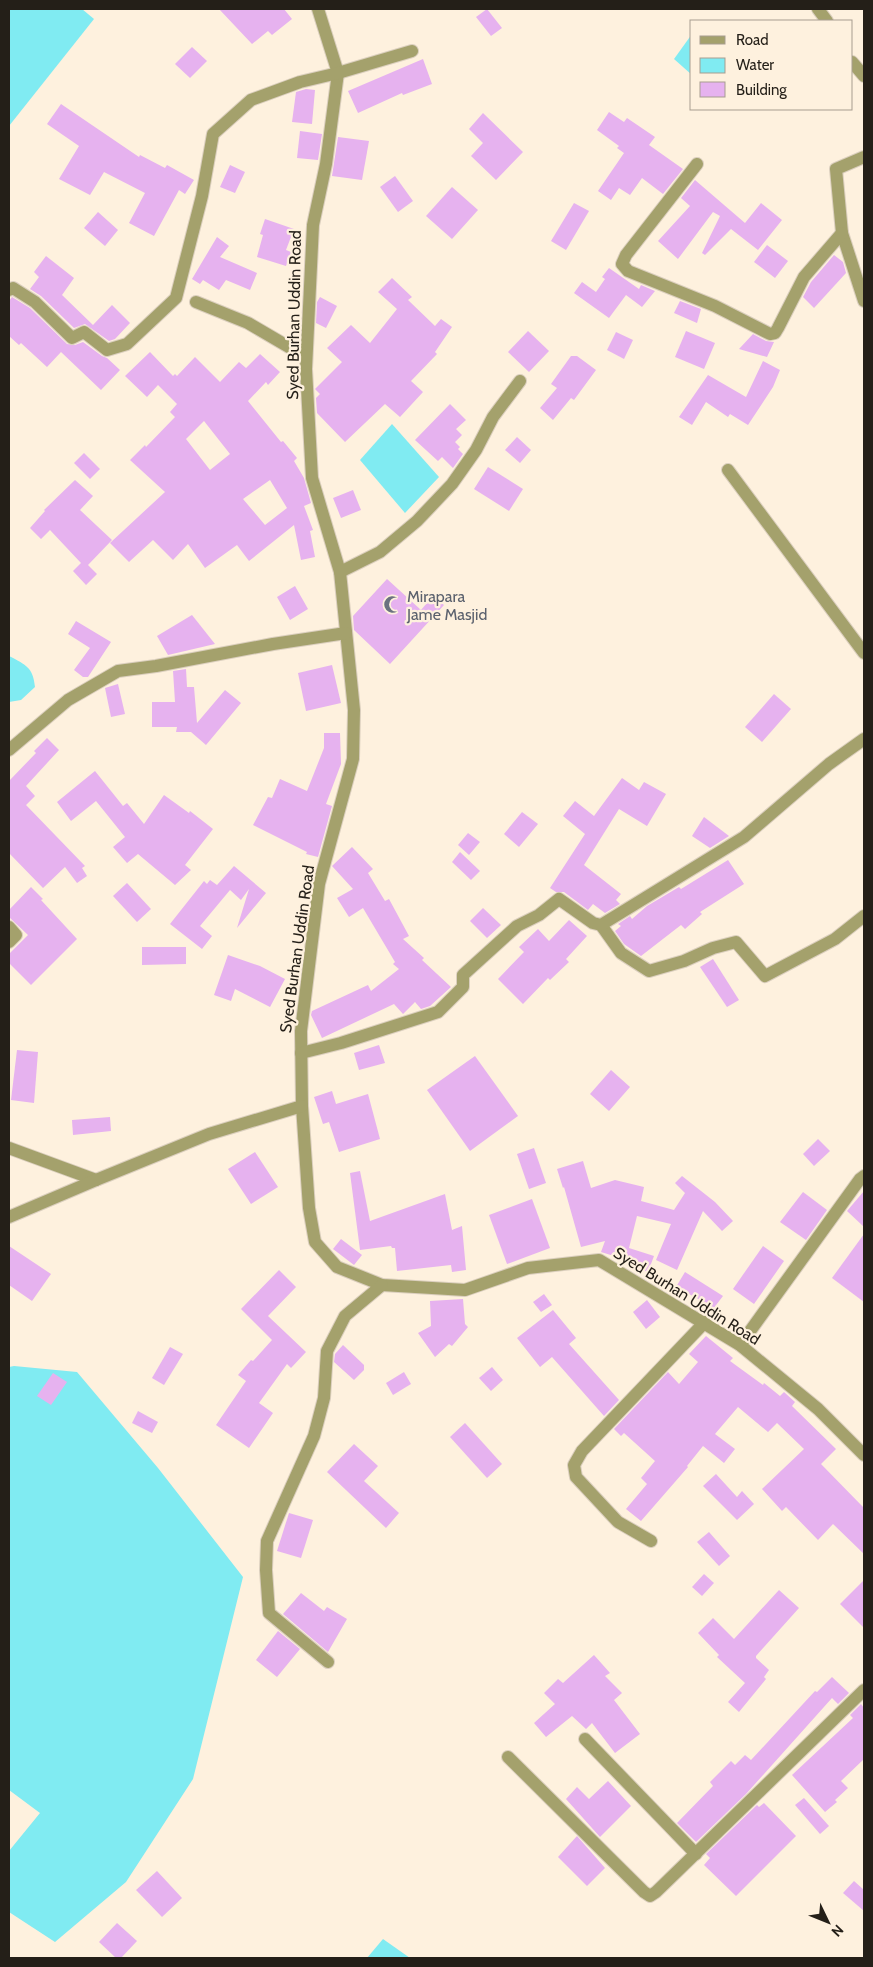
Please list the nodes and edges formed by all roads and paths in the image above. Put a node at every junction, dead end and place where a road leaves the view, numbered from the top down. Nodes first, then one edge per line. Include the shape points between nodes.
1 (318, 9) edge
2 (818, 9) edge
3 (827, 20) edge
4 (412, 51) dead end
5 (853, 63) edge
6 (338, 73) junction
7 (864, 76) edge
8 (864, 157) edge
9 (697, 164) dead end
10 (842, 233) junction
11 (9, 290) edge
12 (864, 301) edge
13 (196, 302) dead end
14 (306, 358) junction
15 (520, 381) dead end
16 (728, 470) dead end
17 (340, 572) junction
18 (346, 633) junction
19 (864, 653) edge
20 (864, 739) edge
21 (9, 750) edge
22 (864, 916) edge
23 (601, 926) junction
24 (9, 927) edge
25 (9, 942) edge
26 (302, 1053) junction
27 (302, 1106) junction
28 (9, 1148) edge
29 (864, 1176) edge
30 (96, 1180) junction
31 (9, 1217) edge
32 (382, 1286) junction
33 (705, 1322) junction
34 (740, 1345) junction
35 (864, 1455) edge
36 (651, 1541) dead end
37 (328, 1662) dead end
38 (864, 1690) edge
39 (585, 1739) dead end
40 (508, 1757) dead end
41 (696, 1854) junction

1 - 6 street, Syed Burhan Uddin Road
2 - 3 street
4 - 6 street
5 - 7 street
6 - 11 street via 300,82 251,100 213,134 202,196 176,298 127,344 107,350 84,332 72,338 35,302 13,288
6 - 14 street, Syed Burhan Uddin Road via 326,164 313,225
8 - 10 street via 836,169
9 - 10 street via 626,255 622,264 628,271 715,306 770,334 778,328 804,277
10 - 12 street
13 - 14 street via 248,323
14 - 17 street, Syed Burhan Uddin Road via 312,478
15 - 17 street via 452,484 417,521 380,552
16 - 19 street
17 - 18 street, Syed Burhan Uddin Road
18 - 21 street via 118,670 68,700
18 - 26 street, Syed Burhan Uddin Road via 354,710 353,759 319,884 301,1031
20 - 23 street via 829,764 744,837
22 - 23 street via 835,939 765,976 736,942 649,971 622,953
23 - 26 street via 559,899 517,926 463,975 463,987 438,1012
24 - 25 street via 16,935
26 - 27 street, Syed Burhan Uddin Road
27 - 30 street via 210,1134
27 - 32 street, Syed Burhan Uddin Road via 309,1208 315,1242 337,1267
28 - 30 street
29 - 34 street
30 - 31 street
32 - 33 street, Syed Burhan Uddin Road via 465,1290 528,1268 600,1260
32 - 37 street via 346,1316 327,1351 324,1398 314,1436 268,1541 269,1613
33 - 34 street, Syed Burhan Uddin Road
33 - 36 street via 582,1451 574,1466 576,1476 618,1522
34 - 35 street, Syed Burhan Uddin Road via 818,1409
38 - 41 street
39 - 41 street
40 - 41 street via 650,1896

